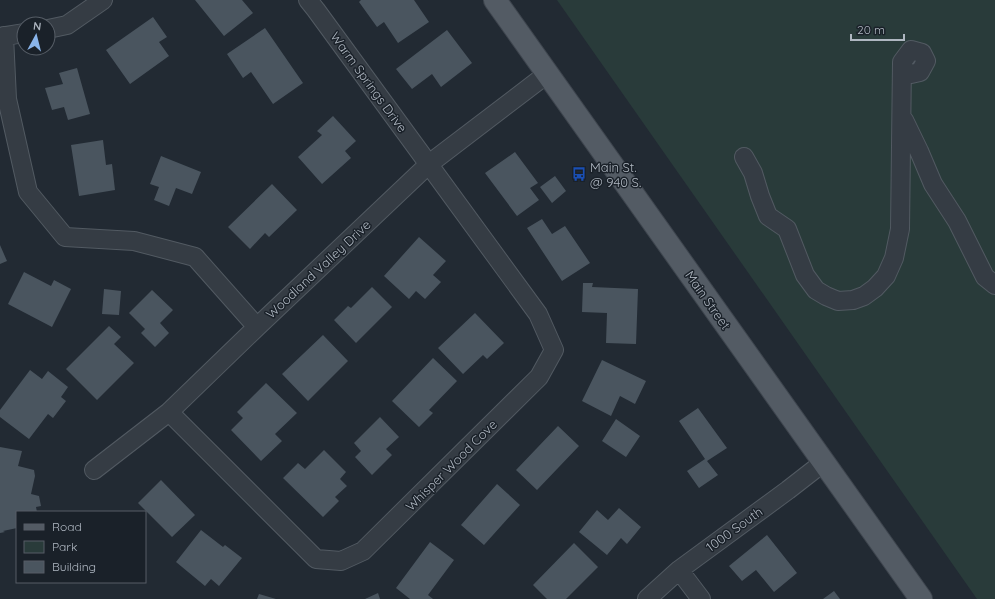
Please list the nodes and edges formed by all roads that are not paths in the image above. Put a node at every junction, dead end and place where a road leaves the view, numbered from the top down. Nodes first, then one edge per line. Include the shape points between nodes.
1 (103, 0) edge
2 (308, 0) edge
3 (495, 0) edge
4 (56, 27) edge
5 (16, 34) edge
6 (2, 36) edge
7 (902, 69) dead end
8 (547, 74) junction
9 (902, 115) junction
10 (744, 158) dead end
11 (429, 164) junction
12 (995, 285) edge
13 (257, 327) junction
14 (169, 412) junction
15 (824, 462) junction
16 (94, 470) dead end
17 (679, 570) junction
18 (647, 599) edge
19 (701, 599) edge
20 (921, 599) edge

1 - 4 street via 67,25
2 - 11 street, Warm Springs Drive
3 - 8 main road, Main Street
5 - 6 street
6 - 13 street via 7,99 28,192 65,237 134,241 195,257
7 - 9 street
8 - 11 street, Woodland Valley Drive
8 - 15 main road, Main Street
9 - 10 street via 900,229 894,258 886,276 875,288 853,300 838,301 816,290 805,275 787,229 768,216
9 - 12 street via 933,184 957,221 985,277
11 - 13 street, Woodland Valley Drive
11 - 14 street, Whisper Wood Cove via 538,314 554,350 539,377 363,551 341,561 316,559
13 - 14 street, Woodland Valley Drive
14 - 16 street, Woodland Valley Drive
15 - 17 street, 1000 South
15 - 20 main road, Main Street
17 - 18 street, 1000 South
17 - 19 street

